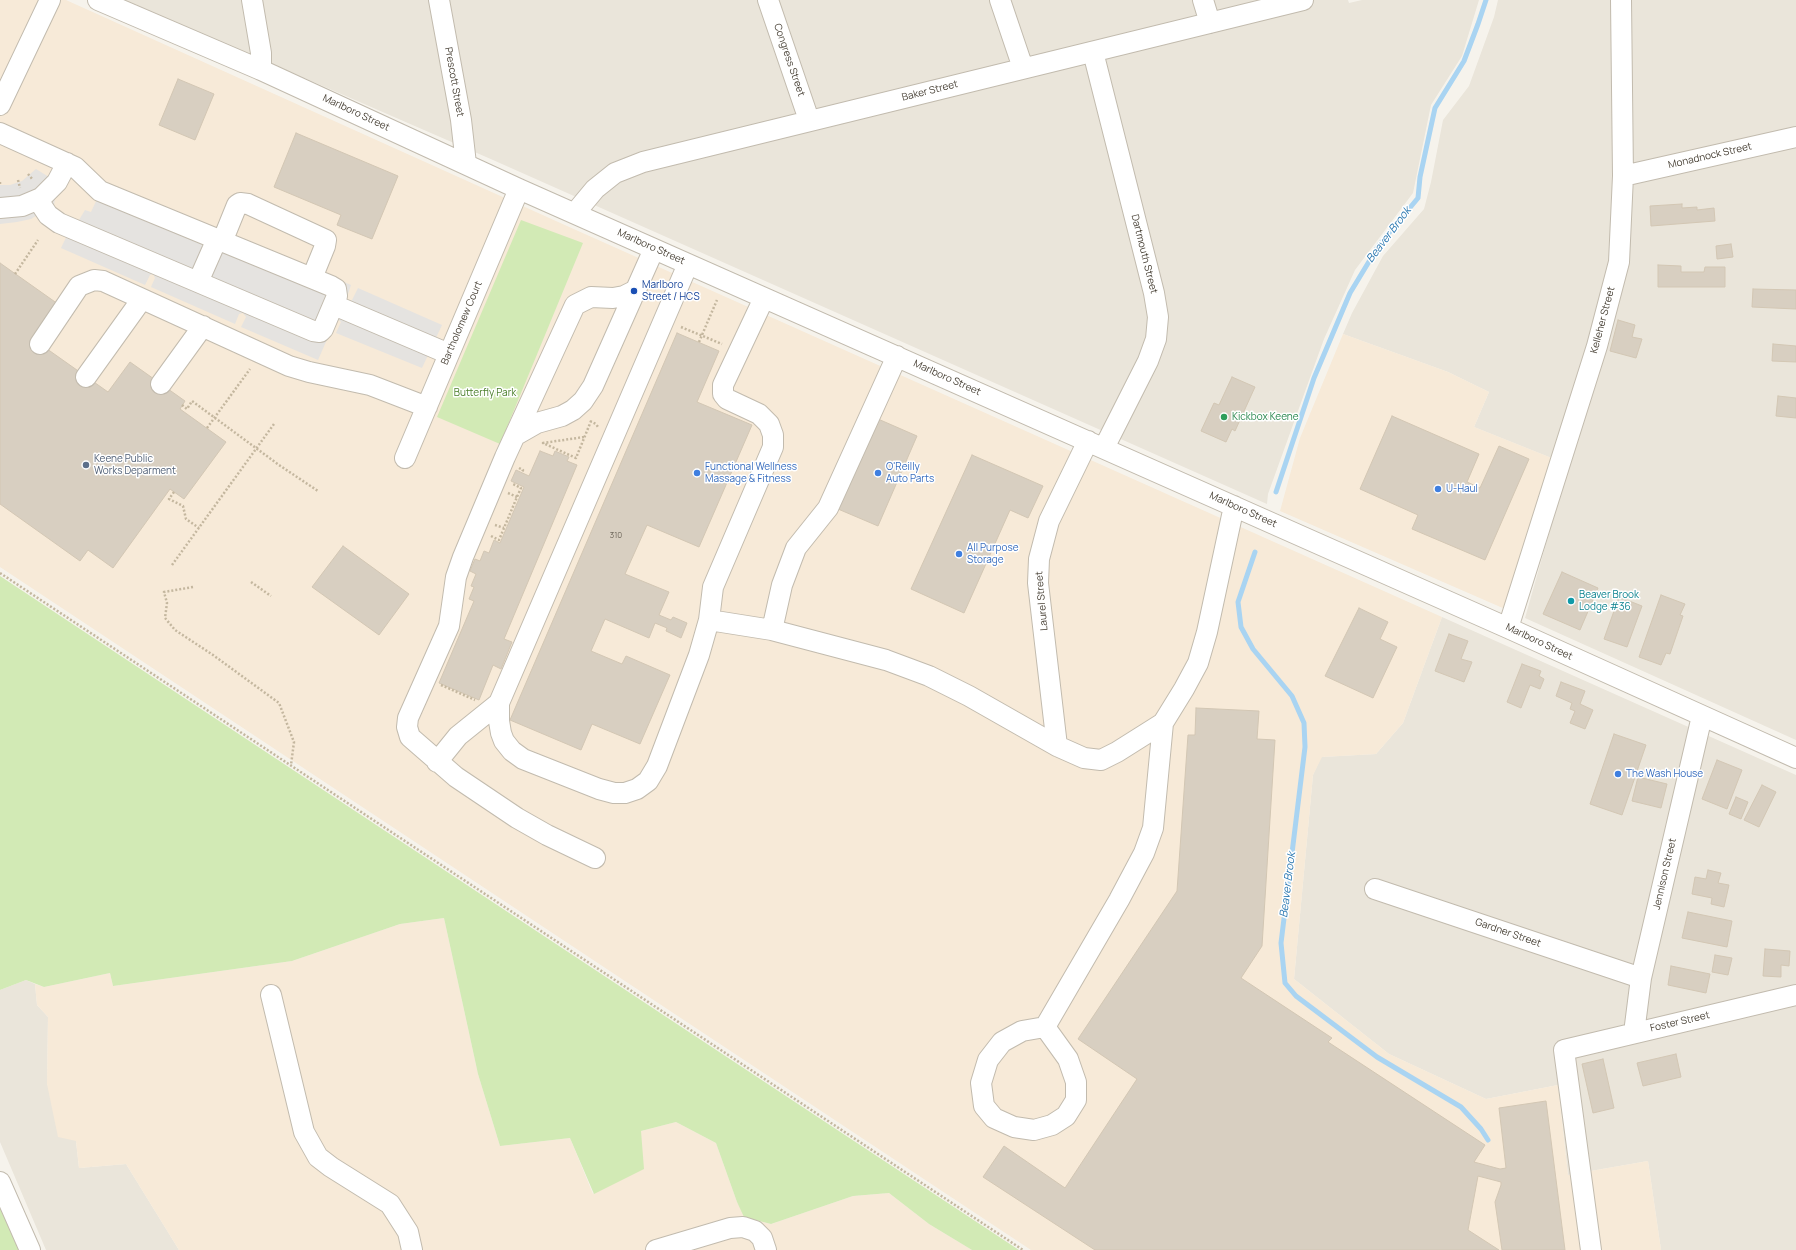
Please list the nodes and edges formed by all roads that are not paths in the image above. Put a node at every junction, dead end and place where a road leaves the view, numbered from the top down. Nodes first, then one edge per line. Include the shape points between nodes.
1 (50, 0) edge
2 (98, 0) edge
3 (252, 0) edge
4 (439, 0) edge
5 (768, 0) edge
6 (1000, 0) edge
7 (1203, 0) edge
8 (1303, 0) edge
9 (1621, 0) edge
10 (1210, 23) junction
11 (1093, 52) junction
12 (8, 68) edge
13 (1023, 68) junction
14 (261, 70) junction
15 (0, 105) edge
16 (809, 120) junction
17 (0, 133) edge
18 (1796, 137) edge
19 (67, 163) junction
20 (466, 164) junction
21 (1623, 176) junction
22 (519, 189) junction
23 (38, 200) junction
24 (0, 208) edge
25 (575, 213) junction
26 (219, 240) junction
27 (654, 249) junction
28 (688, 264) junction
29 (312, 278) junction
30 (198, 282) junction
31 (634, 291) junction
32 (764, 298) junction
33 (142, 299) junction
34 (334, 304) junction
35 (203, 326) junction
36 (40, 344) dead end
37 (449, 354) junction
38 (897, 356) junction
39 (86, 377) dead end
40 (161, 384) dead end
41 (427, 407) junction
42 (516, 435) junction
43 (1096, 445) junction
44 (405, 458) dead end
45 (1234, 506) junction
46 (709, 620) junction
47 (1508, 628) junction
48 (772, 630) junction
49 (491, 703) junction
50 (1702, 716) junction
51 (1163, 723) junction
52 (1058, 746) junction
53 (1795, 753) edge
54 (437, 762) junction
55 (595, 858) dead end
56 (1375, 889) dead end
57 (1641, 978) junction
58 (271, 995) dead end
59 (1796, 995) edge
60 (1045, 1027) junction
61 (1634, 1033) junction
62 (0, 1182) edge
63 (30, 1250) edge
64 (412, 1250) edge
65 (656, 1250) edge
66 (766, 1250) edge
67 (1591, 1250) edge

1 - 12 street
2 - 14 street, Marlboro Street
3 - 14 street via 261,53
4 - 20 street, Prescott Street via 461,120
5 - 16 street, Congress Street
6 - 13 street
7 - 10 street
8 - 10 street, Baker Street
9 - 21 street, Kelleher Street
10 - 11 street, Baker Street
11 - 13 street, Baker Street
11 - 43 street, Dartmouth Street via 1158,317 1156,339 1148,361
12 - 15 street
13 - 16 street, Baker Street
14 - 20 street, Marlboro Street
16 - 25 street, Baker Street via 643,162 615,173 595,189
17 - 19 street
18 - 21 street, Monadnock Street
19 - 23 street via 49,191
19 - 26 street via 81,172 100,191
20 - 22 street, Marlboro Street
21 - 47 street, Kelleher Street via 1619,262 1597,346
22 - 25 street, Marlboro Street
22 - 37 street, Bartholomew Court
23 - 24 street via 22,206
23 - 30 street via 48,215 59,223
25 - 27 street, Marlboro Street
26 - 29 street
26 - 29 street via 237,205 248,204 326,240
26 - 30 street
27 - 28 street, Marlboro Street
27 - 31 street
28 - 32 street, Marlboro Street
28 - 49 street
29 - 34 street via 336,289 338,296
30 - 34 street via 317,332 323,329
31 - 42 street via 593,386 583,401 569,412 537,423
31 - 42 street via 613,298 591,297 575,305
32 - 38 street, Marlboro Street
32 - 46 street via 723,385 723,394 727,399 759,414 769,424 773,435 773,448 713,587
33 - 35 street
33 - 36 street via 103,281 87,282 72,294
33 - 39 street
34 - 37 street
35 - 40 street
35 - 41 street via 296,368 370,385
37 - 41 street, Bartholomew Court
38 - 43 street, Marlboro Street
38 - 48 street via 828,508 796,548 782,585
41 - 44 street, Bartholomew Court
42 - 54 street via 463,557 456,577 449,626 408,718 410,737
43 - 45 street, Marlboro Street
43 - 52 street, Laurel Street via 1049,521 1039,559 1038,583
45 - 47 street, Marlboro Street
45 - 51 street via 1198,663
46 - 48 street
46 - 49 street via 699,655 656,766 648,781 638,789 614,793 524,759 512,751 504,741
47 - 50 street, Marlboro Street
48 - 52 street via 886,660 929,676
49 - 54 street via 458,736
50 - 53 street, Marlboro Street
50 - 57 street, Jennison Street
51 - 52 street via 1101,760 1084,758
51 - 60 street via 1152,828 1144,853 1120,900
54 - 55 street via 517,818
56 - 57 street, Gardner Street
57 - 61 street, Jennison Street
58 - 64 street via 304,1132 318,1157 330,1168 390,1204 408,1232
59 - 61 street, Foster Street
60 - 60 street via 1068,1059 1076,1082 1076,1100 1066,1116 1052,1125 1034,1130 1014,1127 994,1118 984,1106 981,1083 988,1060 1002,1042 1022,1031
61 - 67 street, Foster Street via 1564,1050
62 - 63 street
65 - 66 street via 730,1228 743,1227 755,1231 762,1238

